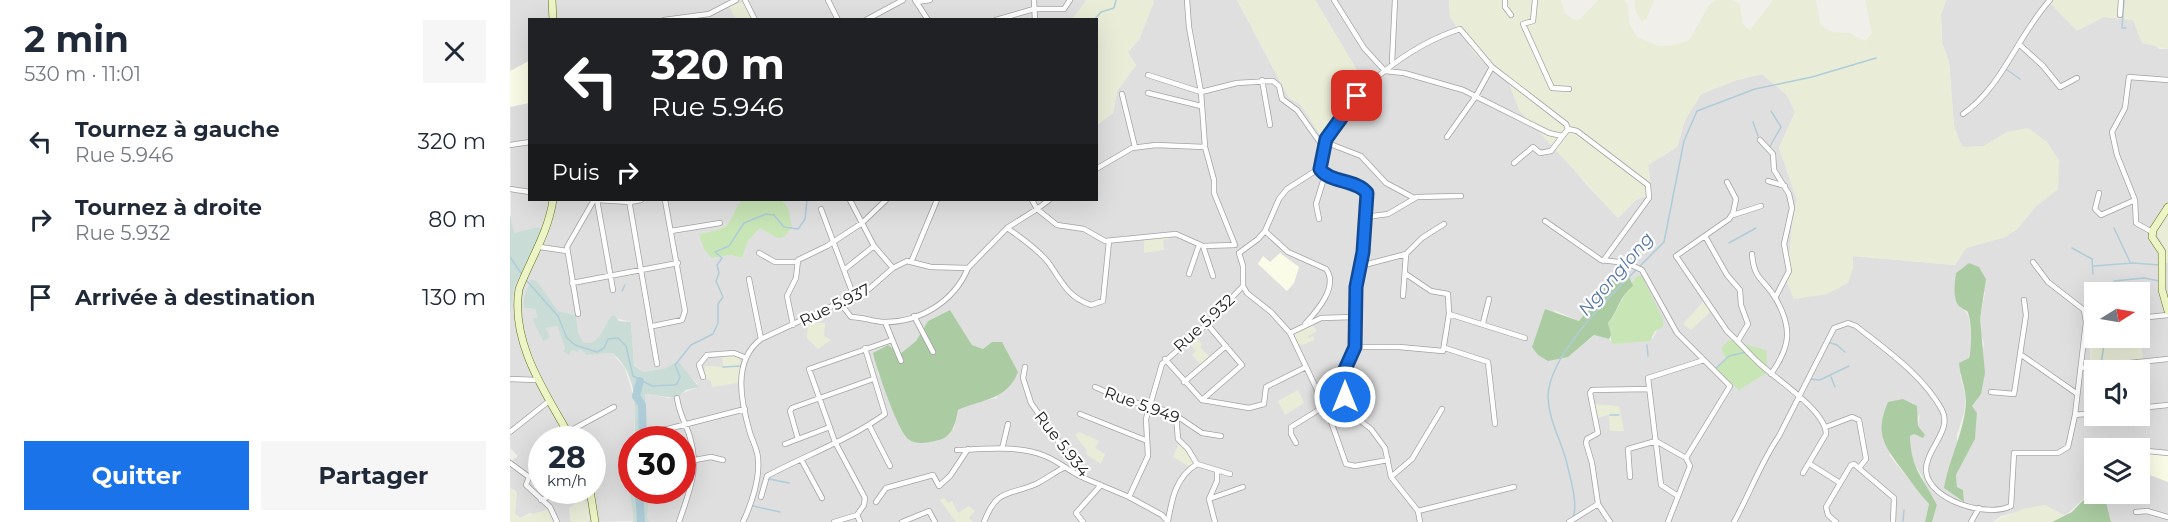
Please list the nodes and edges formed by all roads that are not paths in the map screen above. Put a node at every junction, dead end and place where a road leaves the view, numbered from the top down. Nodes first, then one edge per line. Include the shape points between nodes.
1 (552, 0) edge
2 (736, 0) edge
3 (745, 0) edge
4 (828, 0) edge
5 (903, 0) edge
6 (930, 0) edge
7 (1034, 0) edge
8 (1070, 0) edge
9 (1188, 0) edge
10 (1334, 0) edge
11 (1395, 0) edge
12 (1505, 0) edge
13 (1535, 0) edge
14 (2050, 0) edge
15 (2121, 0) edge
16 (916, 1) edge
17 (1034, 9) junction
18 (1510, 15) dead end
19 (2120, 15) dead end
20 (553, 18) edge
21 (679, 18) edge
22 (754, 18) edge
23 (837, 18) edge
24 (870, 18) edge
25 (927, 18) edge
26 (1003, 18) edge
27 (1035, 18) edge
28 (2019, 44) junction
29 (1392, 62) junction
30 (1492, 68) junction
31 (1385, 70) junction
32 (1148, 75) dead end
33 (2077, 78) dead end
34 (1262, 80) junction
35 (2168, 80) edge
36 (1569, 89) dead end
37 (1201, 92) junction
38 (1148, 93) dead end
39 (1122, 94) dead end
40 (1476, 96) junction
41 (1201, 106) junction
42 (1963, 114) dead end
43 (1270, 125) dead end
44 (1570, 129) junction
45 (1563, 136) junction
46 (1447, 137) dead end
47 (1760, 140) dead end
48 (528, 142) edge
49 (510, 145) edge
50 (1324, 145) junction
51 (1135, 147) junction
52 (1205, 147) junction
53 (1514, 163) dead end
54 (1098, 169) edge
55 (1320, 169) junction
56 (1325, 175) junction
57 (1768, 181) dead end
58 (1727, 182) dead end
59 (1785, 186) junction
60 (510, 189) edge
61 (528, 192) edge
62 (2099, 193) dead end
63 (1461, 196) dead end
64 (1414, 198) junction
65 (2135, 200) junction
66 (553, 201) edge
67 (595, 201) edge
68 (596, 201) edge
69 (629, 201) edge
70 (665, 201) edge
71 (851, 201) edge
72 (885, 201) edge
73 (938, 201) edge
74 (1032, 201) edge
75 (1048, 201) edge
76 (1761, 206) dead end
77 (2168, 207) edge
78 (821, 209) dead end
79 (1036, 209) junction
80 (1731, 216) junction
81 (1319, 219) dead end
82 (1365, 221) junction
83 (1545, 221) dead end
84 (720, 223) dead end
85 (862, 223) junction
86 (1444, 224) dead end
87 (1007, 228) junction
88 (671, 231) junction
89 (1265, 231) junction
90 (2152, 232) junction
91 (1705, 236) junction
92 (1109, 241) junction
93 (833, 242) junction
94 (874, 246) junction
95 (1201, 246) junction
96 (540, 247) junction
97 (567, 251) junction
98 (759, 253) dead end
99 (1406, 254) junction
100 (1752, 254) dead end
101 (912, 260) junction
102 (1603, 261) junction
103 (797, 262) junction
104 (2033, 262) dead end
105 (678, 263) junction
106 (1360, 266) junction
107 (893, 268) junction
108 (968, 268) junction
109 (642, 270) junction
110 (844, 270) junction
111 (1189, 274) dead end
112 (1406, 274) junction
113 (610, 276) junction
114 (1213, 276) dead end
115 (749, 279) dead end
116 (572, 283) junction
117 (1243, 286) junction
118 (613, 290) dead end
119 (1403, 296) dead end
120 (854, 297) junction
121 (1489, 298) dead end
122 (1775, 298) junction
123 (2024, 300) dead end
124 (841, 304) junction
125 (2084, 310) edge
126 (2168, 313) edge
127 (578, 314) dead end
128 (1449, 314) junction
129 (914, 316) junction
130 (2150, 316) edge
131 (1356, 317) junction
132 (885, 322) junction
133 (1483, 323) junction
134 (1207, 324) junction
135 (1305, 324) junction
136 (794, 325) junction
137 (652, 326) junction
138 (1290, 333) junction
139 (1525, 338) dead end
140 (761, 339) junction
141 (1738, 339) junction
142 (892, 340) junction
143 (2084, 340) edge
144 (1226, 346) junction
145 (1355, 347) junction
146 (865, 348) junction
147 (1445, 348) junction
148 (933, 352) dead end
149 (2020, 354) junction
150 (744, 357) junction
151 (1165, 359) junction
152 (2168, 359) edge
153 (1704, 360) junction
154 (901, 361) dead end
155 (657, 364) dead end
156 (1025, 367) dead end
157 (1306, 367) junction
158 (2081, 368) junction
159 (1771, 374) junction
160 (703, 377) dead end
161 (510, 379) edge
162 (873, 379) junction
163 (536, 380) junction
164 (1184, 382) junction
165 (1095, 387) dead end
166 (1649, 389) junction
167 (1991, 392) dead end
168 (2076, 393) junction
169 (1798, 397) junction
170 (677, 398) dead end
171 (819, 398) junction
172 (549, 400) junction
173 (1202, 400) junction
174 (2168, 405) edge
175 (1149, 406) junction
176 (1325, 406) junction
177 (614, 407) dead end
178 (2150, 407) edge
179 (745, 409) junction
180 (1442, 409) dead end
181 (1080, 414) dead end
182 (2084, 414) edge
183 (1176, 415) junction
184 (2074, 415) junction
185 (1008, 424) dead end
186 (1495, 424) dead end
187 (684, 425) junction
188 (869, 425) junction
189 (564, 426) edge
190 (585, 426) edge
191 (680, 426) edge
192 (830, 427) junction
193 (1826, 427) junction
194 (510, 432) edge
195 (1221, 436) dead end
196 (798, 439) junction
197 (1145, 440) junction
198 (1656, 441) junction
199 (835, 442) junction
200 (1296, 443) dead end
201 (784, 444) dead end
202 (1002, 449) junction
203 (957, 450) dead end
204 (968, 450) junction
205 (2150, 451) edge
206 (2168, 453) edge
207 (1686, 458) junction
208 (696, 460) edge
209 (723, 460) dead end
210 (1388, 460) junction
211 (802, 461) junction
212 (510, 463) edge
213 (1197, 464) junction
214 (1810, 464) junction
215 (890, 466) dead end
216 (1065, 467) junction
217 (1859, 468) junction
218 (1217, 471) junction
219 (1803, 473) dead end
220 (1230, 474) dead end
221 (528, 476) edge
222 (1391, 477) junction
223 (1630, 477) dead end
224 (1084, 478) junction
225 (1840, 483) junction
226 (1101, 485) junction
227 (1243, 487) dead end
228 (1514, 487) dead end
229 (1678, 496) junction
230 (761, 497) dead end
231 (1129, 497) junction
232 (822, 498) dead end
233 (1209, 499) junction
234 (876, 502) dead end
235 (546, 504) edge
236 (592, 504) edge
237 (685, 504) edge
238 (1598, 504) junction
239 (1979, 508) junction
240 (1418, 512) junction
241 (2136, 512) dead end
242 (857, 515) junction
243 (2168, 517) edge
244 (557, 522) edge
245 (595, 522) edge
246 (679, 522) edge
247 (743, 522) edge
248 (834, 522) edge
249 (860, 522) edge
250 (902, 522) edge
251 (935, 522) edge
252 (984, 522) edge
253 (1083, 522) edge
254 (1168, 522) edge
255 (1215, 522) edge
256 (1420, 522) edge
257 (1569, 522) edge
258 (1610, 522) edge
259 (1668, 522) edge
260 (1734, 522) edge
261 (1836, 522) edge
262 (1893, 522) edge
263 (1971, 522) edge

1 - 20 street
2 - 21 street via 709,14
3 - 22 street
4 - 23 street
5 - 24 street
6 - 16 street
7 - 17 street
8 - 17 street via 1064,9
9 - 37 street
10 - 31 street via 1364,48
11 - 29 street
12 - 18 street
13 - 36 street via 1533,21 1523,24 1552,88
14 - 28 street
15 - 19 street
16 - 25 street
17 - 26 street
17 - 27 street
28 - 33 street via 2060,87
28 - 42 street via 1976,103
29 - 30 street via 1460,29
29 - 31 street
30 - 40 street
30 - 44 street
31 - 40 street
31 - 50 street via 1352,102
32 - 37 street
34 - 37 street
34 - 43 street
34 - 50 street via 1277,84 1282,99 1298,110
35 - 65 street via 2129,76 2125,108 2113,129 2116,155
37 - 41 street
38 - 41 street
39 - 51 street
40 - 45 street via 1549,133
40 - 46 street
41 - 52 street
44 - 45 street
44 - 102 street via 1629,170 1650,191 1649,198
45 - 53 street via 1551,151 1540,153 1529,148
47 - 59 street via 1773,154 1774,170
48 - 49 street
50 - 55 street
50 - 64 street via 1361,156 1386,183
51 - 52 street
51 - 54 street
52 - 95 street via 1214,193 1235,245
55 - 56 street
55 - 89 street, Rue 5.932 via 1287,189
56 - 81 street via 1316,204
56 - 82 street via 1365,190
57 - 59 street
58 - 80 street via 1736,199
59 - 122 street via 1792,208 1784,244 1789,270
60 - 61 street
62 - 65 street via 2095,208 2101,215
63 - 64 street
64 - 82 street via 1388,214
65 - 90 street via 2137,225
66 - 96 street
67 - 97 street via 571,236
68 - 113 street
69 - 109 street
70 - 88 street
71 - 85 street
72 - 85 street
73 - 101 street
74 - 79 street
75 - 79 street
76 - 80 street
77 - 90 street
78 - 93 street
79 - 87 street
79 - 92 street via 1057,225 1084,229
80 - 91 street
82 - 106 street
83 - 102 street
84 - 88 street
85 - 93 street
85 - 94 street
86 - 99 street
87 - 92 street via 1039,253 1060,284 1091,305 1103,301
87 - 108 street
88 - 105 street
89 - 117 street, Rue 5.932 via 1239,253
89 - 135 street via 1288,252 1329,274 1330,287
90 - 126 street via 2162,252 2162,290
91 - 141 street via 1740,291 1748,324
91 - 141 street via 1678,253 1677,259 1727,331
92 - 95 street via 1176,234
93 - 103 street
93 - 110 street
94 - 107 street
94 - 110 street
95 - 111 street
95 - 114 street
96 - 97 street
96 - 163 street via 522,283 514,328
97 - 116 street
98 - 103 street via 775,262
99 - 106 street
99 - 112 street
100 - 122 street via 1754,273
101 - 107 street, Rue 5.937
101 - 108 street via 931,267
102 - 153 street via 1627,263 1642,270 1671,324
103 - 136 street via 796,278 787,296
104 - 125 street via 2048,282
105 - 109 street
105 - 137 street via 685,316
106 - 131 street
107 - 120 street, Rue 5.937 via 875,286
108 - 129 street via 941,304
109 - 113 street
109 - 137 street
110 - 120 street
112 - 119 street
112 - 128 street via 1428,289 1448,294
113 - 116 street
113 - 118 street
115 - 140 street
116 - 127 street
117 - 134 street, Rue 5.932
117 - 138 street
120 - 124 street, Rue 5.937
121 - 133 street
122 - 159 street via 1788,337 1785,355
123 - 149 street
124 - 132 street via 851,317
124 - 136 street, Rue 5.937
126 - 130 street
128 - 133 street
128 - 147 street
129 - 132 street
129 - 148 street
131 - 135 street via 1321,318
131 - 145 street
132 - 142 street
133 - 139 street
134 - 144 street
134 - 151 street, Rue 5.932
135 - 138 street
136 - 140 street, Rue 5.937
137 - 155 street
138 - 157 street
140 - 150 street, Rue 5.937
141 - 159 street
142 - 146 street
142 - 154 street
143 - 158 street
144 - 164 street
144 - 173 street via 1242,366
145 - 147 street via 1399,346 1440,351
145 - 210 street via 1342,376 1349,412 1371,429 1385,448
146 - 162 street
146 - 171 street via 809,369
147 - 186 street via 1488,362
149 - 167 street via 2014,394
149 - 168 street
150 - 160 street via 707,355 699,365
150 - 179 street via 741,383
151 - 164 street
151 - 175 street, Rue 5.932
152 - 158 street
153 - 166 street via 1651,375 1647,380
153 - 207 street via 1730,388
156 - 224 street, Rue 5.934 via 1023,378 1031,403
157 - 173 street via 1266,387 1262,405 1249,408
157 - 176 street
158 - 168 street
159 - 169 street
161 - 163 street
162 - 171 street
162 - 188 street via 885,414
163 - 172 street
164 - 173 street
165 - 175 street, Rue 5.949
166 - 198 street
166 - 238 street via 1590,391 1598,435 1586,443
168 - 184 street
169 - 193 street
169 - 239 street via 1834,328 1854,324 1907,367 1943,412 1944,425 1926,467 1932,485 1962,505
169 - 260 street
170 - 187 street
171 - 192 street
171 - 196 street via 790,409
172 - 189 street
172 - 194 street
174 - 178 street
175 - 183 street, Rue 5.949
175 - 197 street, Rue 5.932
176 - 200 street via 1291,427
176 - 210 street via 1346,464
177 - 190 street
179 - 187 street
179 - 247 street via 759,463
180 - 222 street via 1412,459
181 - 197 street
182 - 184 street
183 - 195 street, Rue 5.949 via 1202,433
183 - 213 street via 1178,439
184 - 239 street via 2064,452 2014,453 2011,506
185 - 202 street
187 - 191 street
188 - 199 street
188 - 215 street
192 - 196 street
192 - 199 street
193 - 214 street via 1827,434
193 - 217 street via 1852,417 1859,420 1866,459
196 - 201 street
197 - 231 street, Rue 5.932 via 1147,460
198 - 207 street
198 - 223 street via 1628,449
198 - 229 street via 1661,485
199 - 211 street
199 - 242 street via 865,498
202 - 204 street
202 - 216 street via 1036,453
203 - 204 street
204 - 234 street via 939,486 933,475 914,478 883,490
205 - 206 street
207 - 229 street via 1689,469
208 - 209 street
210 - 222 street
211 - 230 street via 767,476
211 - 232 street
212 - 221 street
213 - 218 street
213 - 254 street via 1180,479 1172,496
214 - 219 street
214 - 225 street
216 - 224 street
216 - 252 street via 1038,483 1004,494 990,507
217 - 225 street via 1851,465
217 - 262 street via 1894,498
218 - 220 street
218 - 233 street
222 - 240 street
224 - 226 street, Rue 5.934
225 - 261 street via 1826,510
226 - 231 street, Rue 5.934
226 - 253 street via 1076,512
227 - 233 street
228 - 240 street
229 - 259 street
231 - 254 street
233 - 255 street
235 - 244 street
236 - 245 street
237 - 246 street
238 - 257 street
238 - 258 street
239 - 263 street
240 - 256 street
241 - 243 street
242 - 248 street
242 - 249 street
250 - 251 street via 929,511

